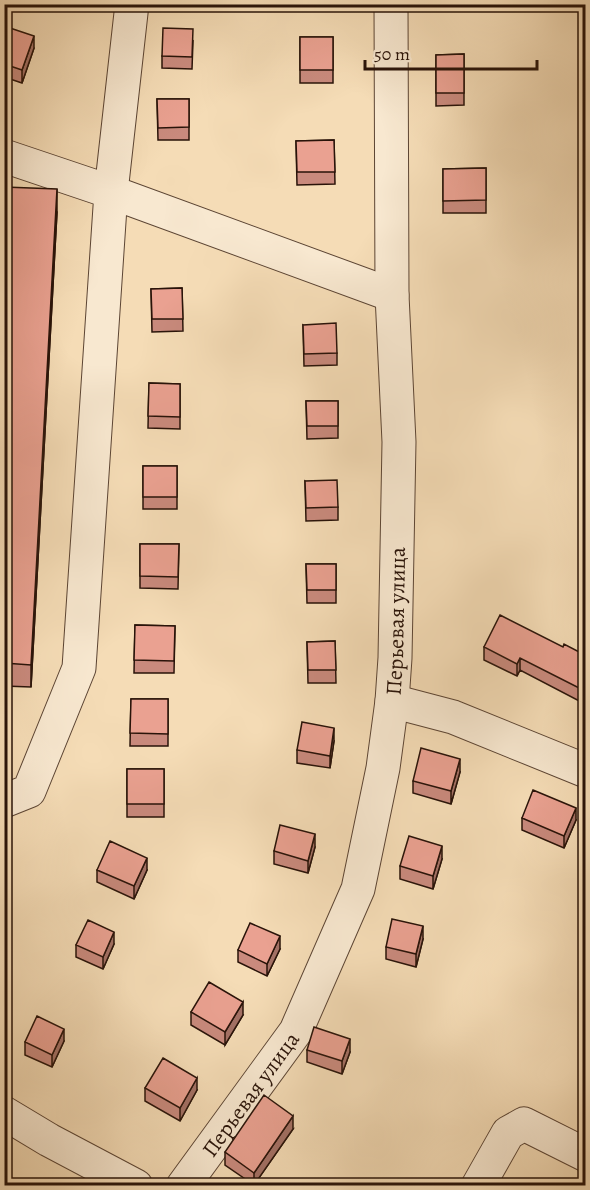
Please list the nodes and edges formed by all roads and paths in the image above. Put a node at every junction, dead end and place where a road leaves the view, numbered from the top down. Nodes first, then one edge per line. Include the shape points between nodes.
1 (132, 4) edge
2 (391, 4) edge
3 (4, 156) edge
4 (111, 192) junction
5 (392, 296) junction
6 (392, 701) junction
7 (585, 771) edge
8 (4, 801) edge
9 (4, 1113) edge
10 (585, 1155) edge
11 (136, 1185) edge
12 (183, 1185) edge
13 (478, 1185) edge

1 - 4 lane
2 - 5 lane, Перьевая улица
3 - 4 lane
4 - 5 lane
4 - 8 lane via 79,668 29,791
5 - 6 lane, Перьевая улица via 399,442
6 - 7 lane via 453,717
6 - 12 lane, Перьевая улица via 383,768 358,889 349,911 296,1031
9 - 11 lane
10 - 13 lane via 524,1124 508,1134

